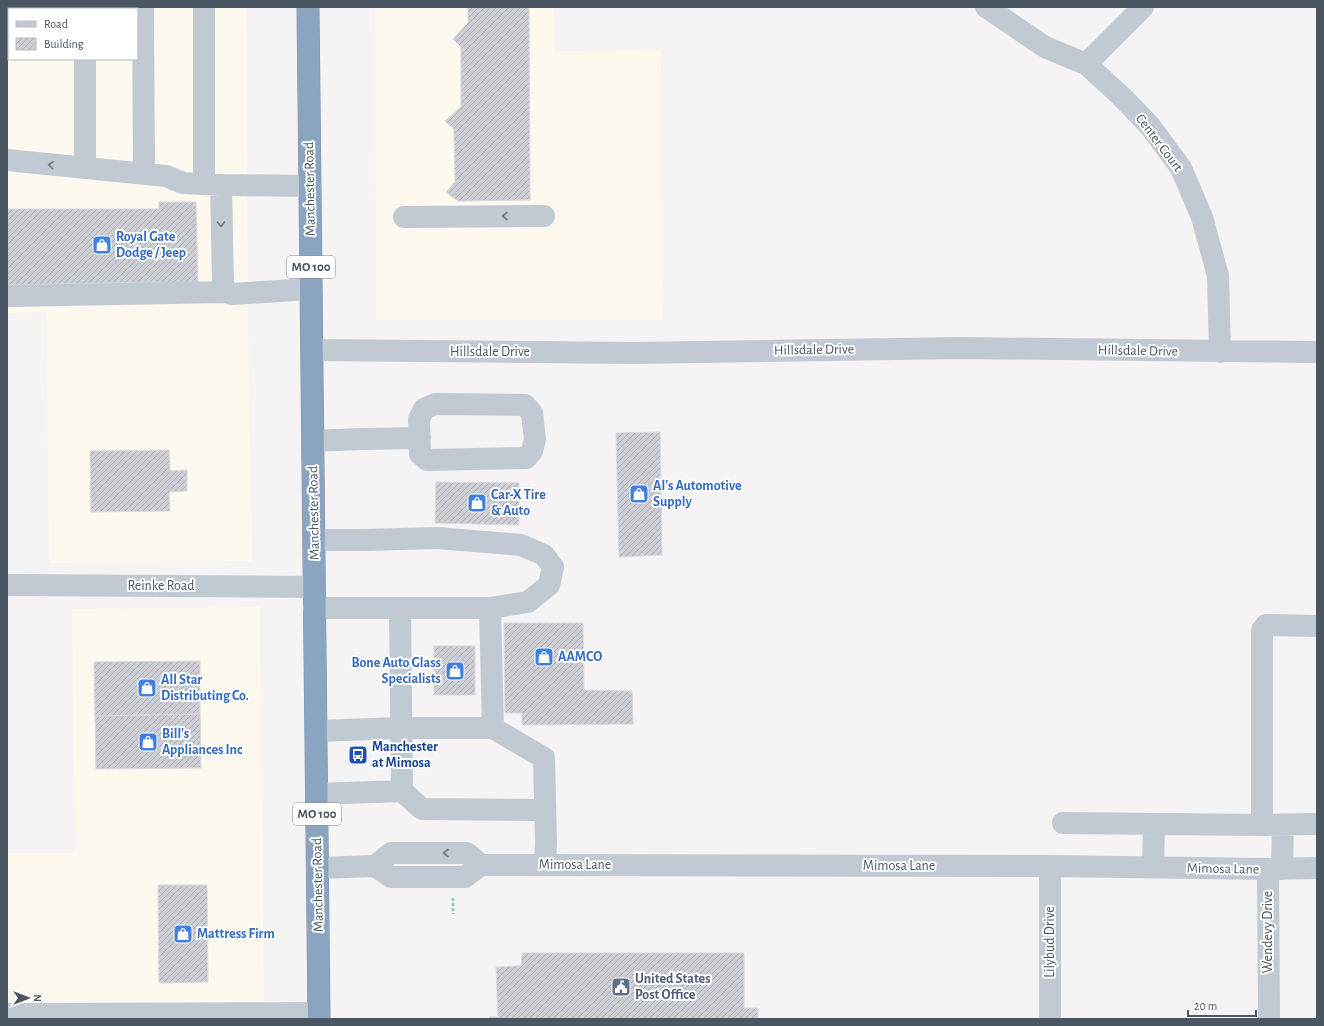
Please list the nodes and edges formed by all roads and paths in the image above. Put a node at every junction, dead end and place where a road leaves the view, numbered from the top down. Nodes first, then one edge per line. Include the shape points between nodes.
1 (143, 7) edge
2 (204, 7) edge
3 (308, 7) edge
4 (986, 7) edge
5 (1143, 7) edge
6 (86, 60) edge
7 (1086, 64) junction
8 (7, 160) edge
9 (95, 169) junction
10 (144, 174) junction
11 (213, 184) junction
12 (310, 186) junction
13 (544, 216) dead end
14 (404, 217) dead end
15 (311, 289) junction
16 (226, 292) junction
17 (7, 296) edge
18 (312, 350) junction
19 (1220, 352) junction
20 (1317, 352) edge
21 (420, 438) junction
22 (313, 441) junction
23 (314, 540) junction
24 (7, 585) edge
25 (314, 587) junction
26 (314, 608) junction
27 (400, 608) junction
28 (490, 608) junction
29 (1317, 626) edge
30 (401, 728) junction
31 (493, 728) junction
32 (316, 731) junction
33 (402, 792) junction
34 (317, 794) junction
35 (545, 810) junction
36 (1063, 823) dead end
37 (1154, 824) junction
38 (1317, 824) edge
39 (1272, 825) junction
40 (545, 865) junction
41 (1050, 866) junction
42 (1153, 867) junction
43 (318, 868) junction
44 (1317, 868) edge
45 (1275, 869) junction
46 (7, 1014) edge
47 (223, 1016) edge
48 (319, 1016) edge
49 (1050, 1019) edge
50 (1269, 1019) edge

1 - 10 street
2 - 11 street
3 - 12 highway, Manchester Road / MO 100
4 - 7 street, Center Court via 1045,47
5 - 7 street
6 - 9 street
7 - 19 street, Center Court via 1150,126 1181,168 1202,217 1218,276
9 -> 8 street
9 - 10 street
10 - 11 street via 166,176 183,183
11 - 12 street
11 -> 16 street
12 - 15 highway, Manchester Road / MO 100
13 -> 14 street
15 - 16 street via 232,294
15 - 18 highway, Manchester Road / MO 100
16 - 17 street
18 - 19 street, Hillsdale Drive via 633,353 961,348
18 - 22 highway, Manchester Road / MO 100
19 - 20 street, Hillsdale Drive
21 - 21 street via 420,454 427,460 526,458 532,451 535,439 532,413 525,405 435,404 424,409 419,419
21 - 22 street
22 - 23 highway, Manchester Road / MO 100
23 - 25 highway, Manchester Road / MO 100
23 - 28 street via 437,538 520,545 544,555 553,567 549,585 528,602
24 - 25 street, Reinke Road
25 - 26 highway, Manchester Road / MO 100
26 - 27 street
26 - 32 highway, Manchester Road / MO 100
27 - 28 street
27 - 30 street
28 - 31 street
29 - 39 street, Wendevy Drive via 1266,625 1262,630
30 - 31 street
30 - 32 street
30 - 33 street
31 - 35 street via 544,758
32 - 34 highway, Manchester Road / MO 100
33 - 34 street
33 - 35 street via 422,809
34 - 43 highway, Manchester Road / MO 100
35 - 40 street
36 - 37 street
37 - 39 street
37 - 42 street
38 - 39 street
39 - 45 street, Wendevy Drive
40 - 41 street, Mimosa Lane
40 - 43 street, Mimosa Lane via 481,865 467,853 392,852 375,866
41 - 42 street, Mimosa Lane
41 - 49 street, Lilybud Drive
42 - 45 street, Mimosa Lane
43 - 48 highway, Manchester Road / MO 100
44 - 45 street, Mimosa Lane
45 - 50 street, Wendevy Drive
46 - 47 street
47 - 48 street

